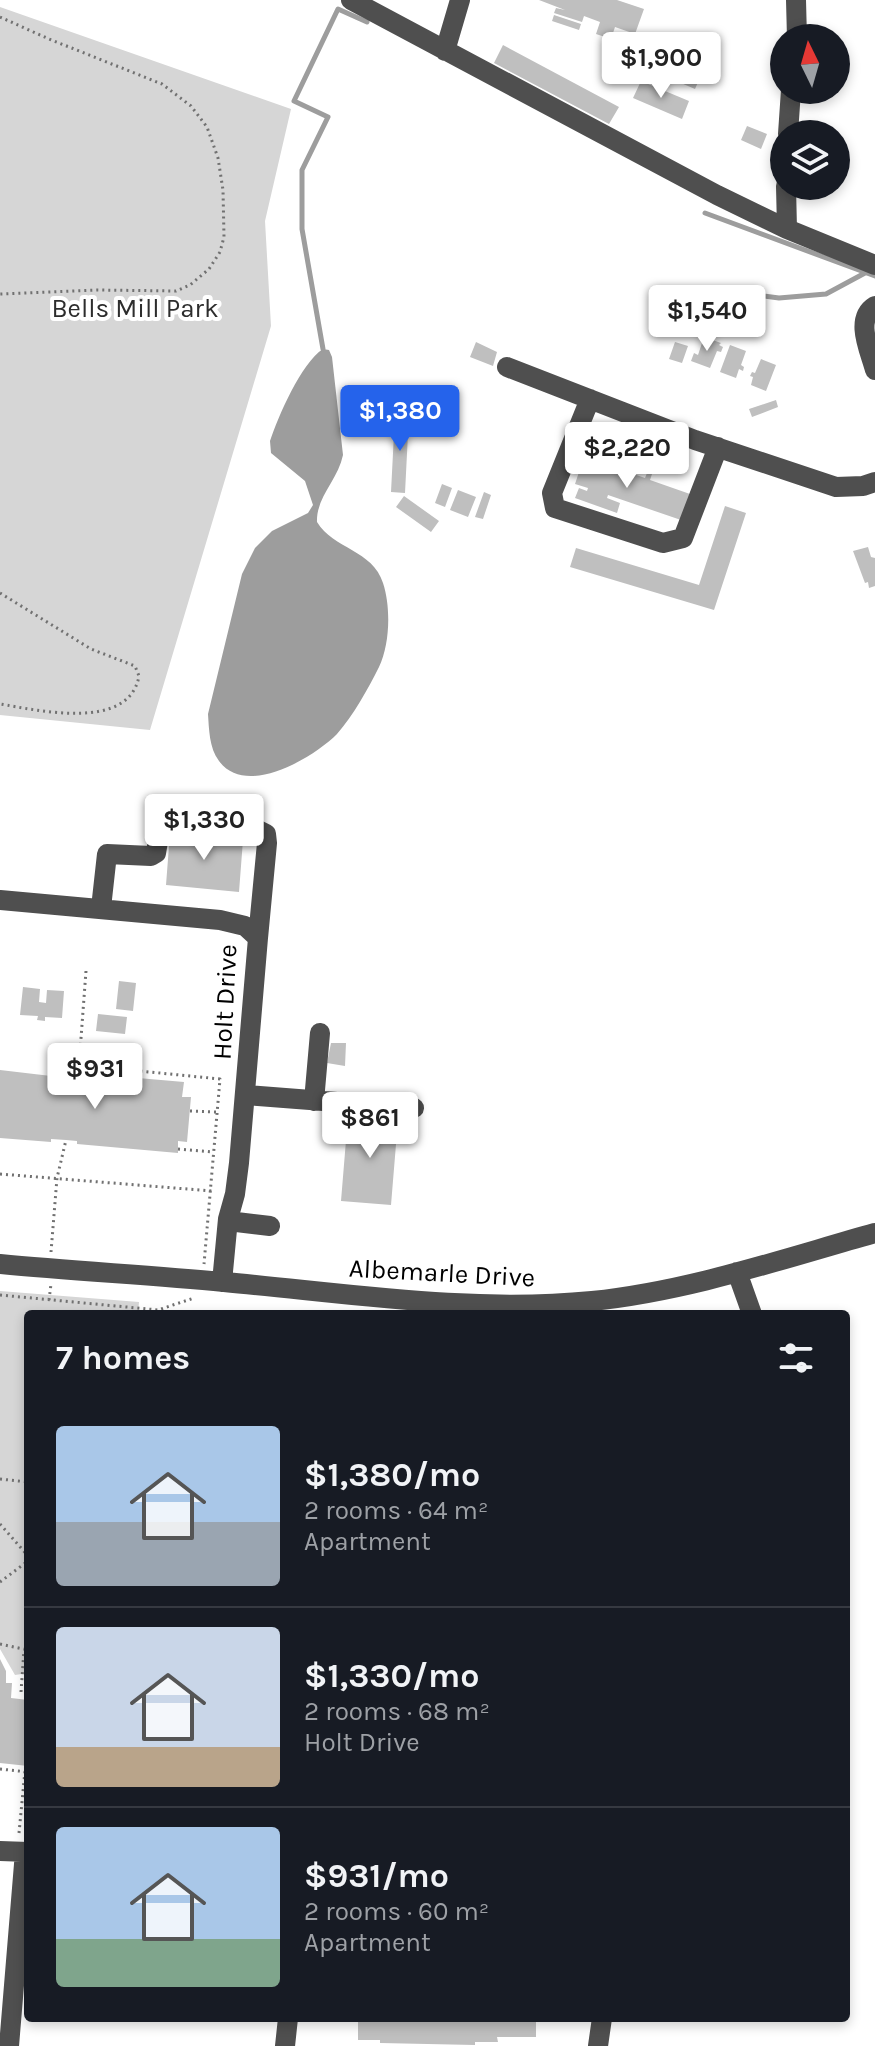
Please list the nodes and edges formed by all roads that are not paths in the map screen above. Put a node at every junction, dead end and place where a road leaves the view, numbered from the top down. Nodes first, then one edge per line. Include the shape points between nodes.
1 (351, 0) edge
2 (460, 0) edge
3 (796, 0) edge
4 (797, 24) edge
5 (445, 51) junction
6 (786, 200) edge
7 (787, 229) junction
8 (875, 265) edge
9 (872, 308) edge
10 (507, 367) dead end
11 (875, 370) edge
12 (590, 399) junction
13 (718, 447) junction
14 (875, 482) edge
15 (0, 900) edge
16 (101, 908) junction
17 (258, 938) junction
18 (320, 1033) dead end
19 (246, 1095) junction
20 (314, 1101) junction
21 (414, 1108) dead end
22 (228, 1221) junction
23 (270, 1226) dead end
24 (875, 1233) edge
25 (0, 1264) edge
26 (737, 1272) junction
27 (212, 1281) junction
28 (545, 1309) edge
29 (751, 1310) edge
30 (24, 1847) edge
31 (0, 1851) edge
32 (288, 2022) edge
33 (601, 2022) edge
34 (9, 2046) edge
35 (285, 2046) edge
36 (598, 2046) edge

1 - 5 street
2 - 5 street
3 - 4 street
5 - 7 street
6 - 7 street
7 - 8 street
9 - 11 street via 864,322
10 - 12 street
12 - 13 street
12 - 13 street via 552,493 555,508 663,543 676,542 683,538
13 - 14 street via 836,487
15 - 16 street, Holt Drive
16 - 17 street, Holt Drive via 236,922
16 - 17 street via 107,854 151,856 164,822 262,831 267,843
17 - 19 street, Holt Drive
18 - 20 street
19 - 20 street
19 - 22 street, Holt Drive
20 - 21 street
22 - 23 street
22 - 27 street, Holt Drive
24 - 26 street, Albemarle Drive
25 - 27 street, Albemarle Drive
26 - 28 street, Albemarle Drive
26 - 29 street
27 - 28 street, Albemarle Drive
30 - 31 street
30 - 34 street
32 - 35 street
33 - 36 street

